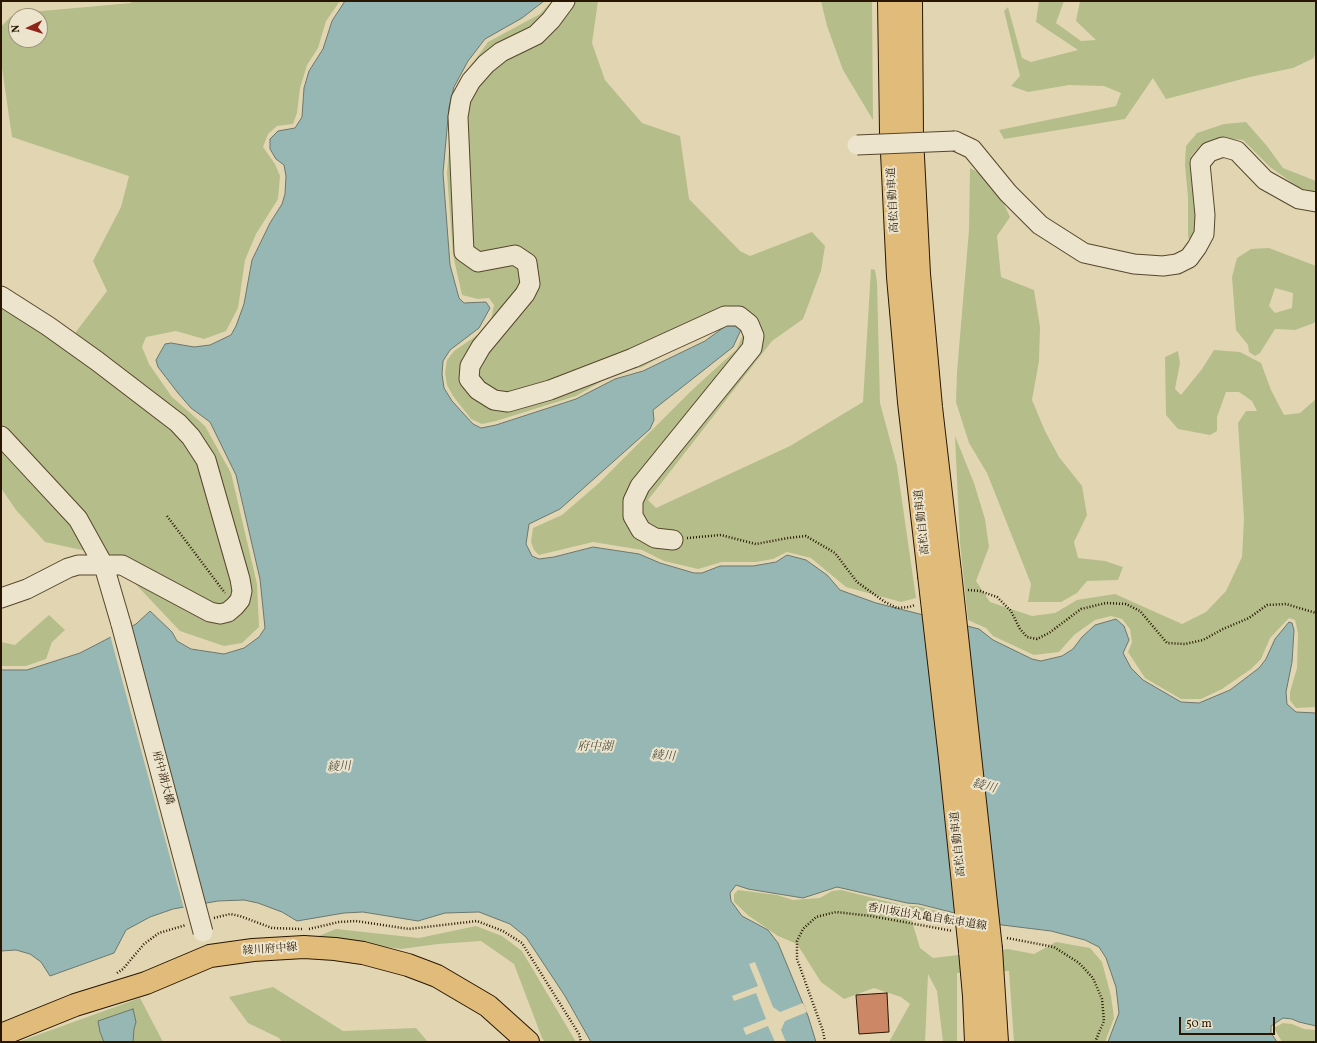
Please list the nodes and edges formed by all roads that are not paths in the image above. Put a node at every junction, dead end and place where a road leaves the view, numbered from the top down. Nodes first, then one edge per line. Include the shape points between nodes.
1 (565, 1) edge
2 (889, 1) edge
3 (911, 1) edge
4 (857, 145) dead end
5 (1316, 202) edge
6 (1, 296) edge
7 (1, 436) edge
8 (673, 540) road end
9 (104, 566) junction
10 (1, 598) edge
11 (210, 956) junction
12 (1, 1035) edge
13 (528, 1042) edge
14 (976, 1042) edge
15 (998, 1042) edge

1 - 8 street via 552,20 536,35 501,52 486,64 471,81 461,100 458,117 464,252 478,262 515,255 527,263 530,284 525,294 481,347 470,366 469,379 478,390 494,400 508,402 550,390 633,358 725,316 739,316 749,324 754,336 752,348 640,486 633,500 633,516 641,530 655,538
2 - 14 main road, 高松自動車道, bridge via 891,132 898,277 909,402 970,951
3 - 15 main road, 高松自動車道, bridge via 912,136 919,274 930,407 997,943 995,994
4 - 5 street, bridge via 956,141 972,149 1008,193 1040,225 1084,253 1134,264 1163,266 1177,264 1189,258 1204,234 1200,163 1209,152 1223,147 1237,151 1265,180 1299,199
6 - 9 street via 90,357 178,423 191,437 206,460 240,579 241,596 228,612 210,612 122,566
7 - 9 street, 府中湖大橋 via 78,520
9 - 10 street via 78,565 68,568 27,589
9 - 11 street, 府中湖大橋, bridge
11 - 12 main road, 綾川府中線 via 146,983 75,1005
11 - 13 main road, 綾川府中線 via 304,947 334,949 387,959 437,976 460,989 488,1006

